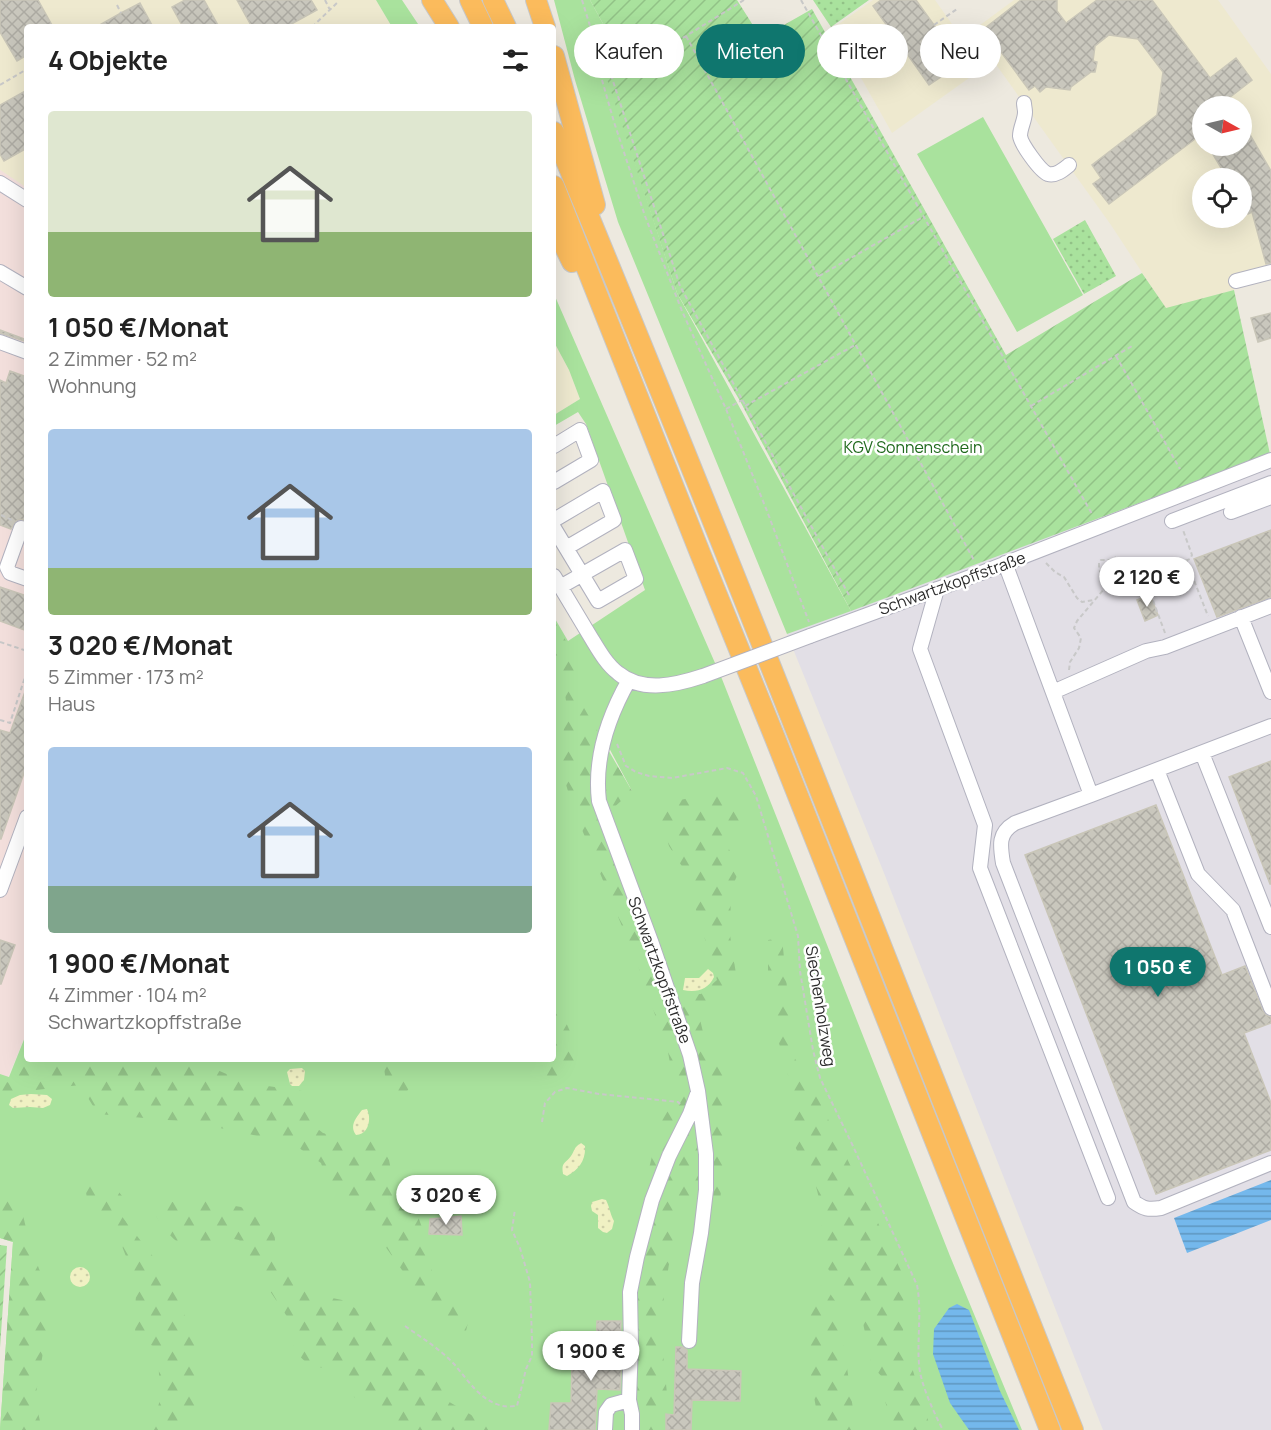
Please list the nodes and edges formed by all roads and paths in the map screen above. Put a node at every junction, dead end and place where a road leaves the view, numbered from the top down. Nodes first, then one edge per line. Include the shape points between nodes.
1 (325, 0) edge
2 (432, 0) edge
3 (470, 0) edge
4 (493, 0) edge
5 (536, 0) edge
6 (582, 0) edge
7 (744, 0) edge
8 (801, 0) edge
9 (339, 1) edge
10 (117, 5) dead end
11 (957, 9) dead end
12 (330, 10) junction
13 (121, 13) dead end
14 (315, 24) edge
15 (447, 24) edge
16 (482, 24) edge
17 (505, 24) edge
18 (544, 24) edge
19 (935, 24) edge
20 (686, 36) junction
21 (556, 63) edge
22 (24, 71) edge
23 (0, 85) edge
24 (1024, 103) dead end
25 (556, 137) edge
26 (1069, 165) dead end
27 (0, 183) edge
28 (556, 191) edge
29 (24, 198) edge
30 (923, 217) junction
31 (556, 229) edge
32 (609, 266) junction
33 (0, 272) edge
34 (1271, 272) edge
35 (818, 277) junction
36 (1236, 281) dead end
37 (24, 286) edge
38 (606, 315) junction
39 (0, 342) edge
40 (855, 345) junction
41 (1132, 346) dead end
42 (24, 351) edge
43 (1116, 356) junction
44 (742, 400) junction
45 (746, 406) junction
46 (1031, 406) junction
47 (726, 409) junction
48 (556, 445) edge
49 (1271, 460) edge
50 (1180, 469) dead end
51 (556, 481) edge
52 (1271, 483) edge
53 (1271, 497) edge
54 (1231, 512) dead end
55 (556, 519) edge
56 (1172, 521) dead end
57 (1098, 528) junction
58 (24, 529) edge
59 (1183, 530) dead end
60 (556, 531) edge
61 (566, 548) junction
62 (1042, 550) junction
63 (1116, 557) dead end
64 (1186, 560) junction
65 (1005, 564) junction
66 (981, 573) junction
67 (24, 578) edge
68 (557, 582) edge
69 (937, 589) junction
70 (850, 597) dead end
71 (1094, 600) junction
72 (1271, 606) edge
73 (1241, 617) junction
74 (1213, 628) junction
75 (812, 635) junction
76 (0, 642) edge
77 (1170, 645) junction
78 (24, 650) edge
79 (24, 680) edge
80 (629, 680) junction
81 (1080, 680) junction
82 (1053, 692) junction
83 (1271, 692) edge
84 (0, 720) edge
85 (609, 723) junction
86 (1271, 726) edge
87 (1202, 753) junction
88 (1157, 770) junction
89 (1091, 795) junction
90 (24, 825) edge
91 (0, 890) edge
92 (1271, 927) edge
93 (1271, 1008) edge
94 (698, 1090) junction
95 (690, 1114) junction
96 (542, 1122) dead end
97 (1271, 1163) edge
98 (1108, 1198) dead end
99 (515, 1209) dead end
100 (405, 1326) dead end
101 (689, 1341) dead end
102 (629, 1400) junction
103 (605, 1430) edge
104 (632, 1430) edge
105 (943, 1430) edge
106 (1050, 1430) edge
107 (1073, 1430) edge

1 - 12 path
2 - 15 highway
3 - 16 highway
4 - 17 highway
5 - 18 highway
6 - 47 path via 614,122 645,216
7 - 20 path
8 - 30 path
9 - 12 path
10 - 13 path
11 - 19 path
12 - 14 path
20 - 35 path
20 - 44 path via 612,78 680,286
21 - 32 highway
22 - 23 path
24 - 26 street via 1020,135 1041,170 1054,174
25 - 32 highway
27 - 29 street
28 - 38 highway
30 - 35 path
30 - 46 path
31 - 38 highway
32 - 107 highway
33 - 37 street
34 - 36 street
35 - 40 path
38 - 106 highway
39 - 42 street
40 - 45 path
40 - 66 path
41 - 43 path
43 - 46 path
43 - 50 path
44 - 45 path
44 - 47 path
45 - 70 path
46 - 57 path
47 - 75 path
48 - 51 street via 580,430 591,460
49 - 57 street, Schwartzkopffstraße
52 - 56 street
53 - 54 street
55 - 61 street via 603,491 614,520
57 - 62 street, Schwartzkopffstraße
58 - 67 street via 21,528 7,567 10,573
59 - 64 path via 1192,555
60 - 61 street
61 - 68 street via 582,575
62 - 65 street, Schwartzkopffstraße
62 - 71 path via 1047,564 1064,577 1077,598 1082,602
63 - 71 path via 1099,562 1106,585
64 - 74 path
64 - 77 path via 1144,576
65 - 66 street, Schwartzkopffstraße
65 - 82 street
66 - 69 street, Schwartzkopffstraße
68 - 80 street via 605,658 618,674
69 - 75 street, Schwartzkopffstraße
69 - 98 street via 920,649 985,825 980,868
71 - 81 path via 1074,628 1081,638 1068,674
72 - 73 street
73 - 74 street
73 - 83 street
74 - 77 street
75 - 80 street, Schwartzkopffstraße, bridge via 677,684 651,686
76 - 78 path
77 - 81 street via 1146,651
79 - 84 path via 10,723
80 - 85 street, Schwartzkopffstraße
81 - 82 street
82 - 89 street
85 - 94 street, Schwartzkopffstraße via 598,767 599,801 652,944
85 - 105 path, Siechenholzweg via 626,766 636,772 672,778 727,768 743,772 756,796 798,936 800,971 820,1078 917,1285 919,1367
86 - 87 street
87 - 88 street
87 - 92 street
88 - 89 street
88 - 93 street via 1198,874 1233,910
89 - 97 street via 1015,823 1002,836 1000,848 1134,1202 1149,1210 1161,1208
90 - 91 street
94 - 95 street
94 - 101 street, Schwartzkopffstraße via 706,1190 692,1283
95 - 96 path via 678,1102 567,1088 555,1092 545,1103
95 - 102 street via 652,1200 637,1257 630,1292
99 - 100 path via 512,1230 530,1282 532,1340 532,1356 517,1406 503,1406 486,1399 453,1363
102 - 103 street via 611,1405 606,1412
102 - 104 street

